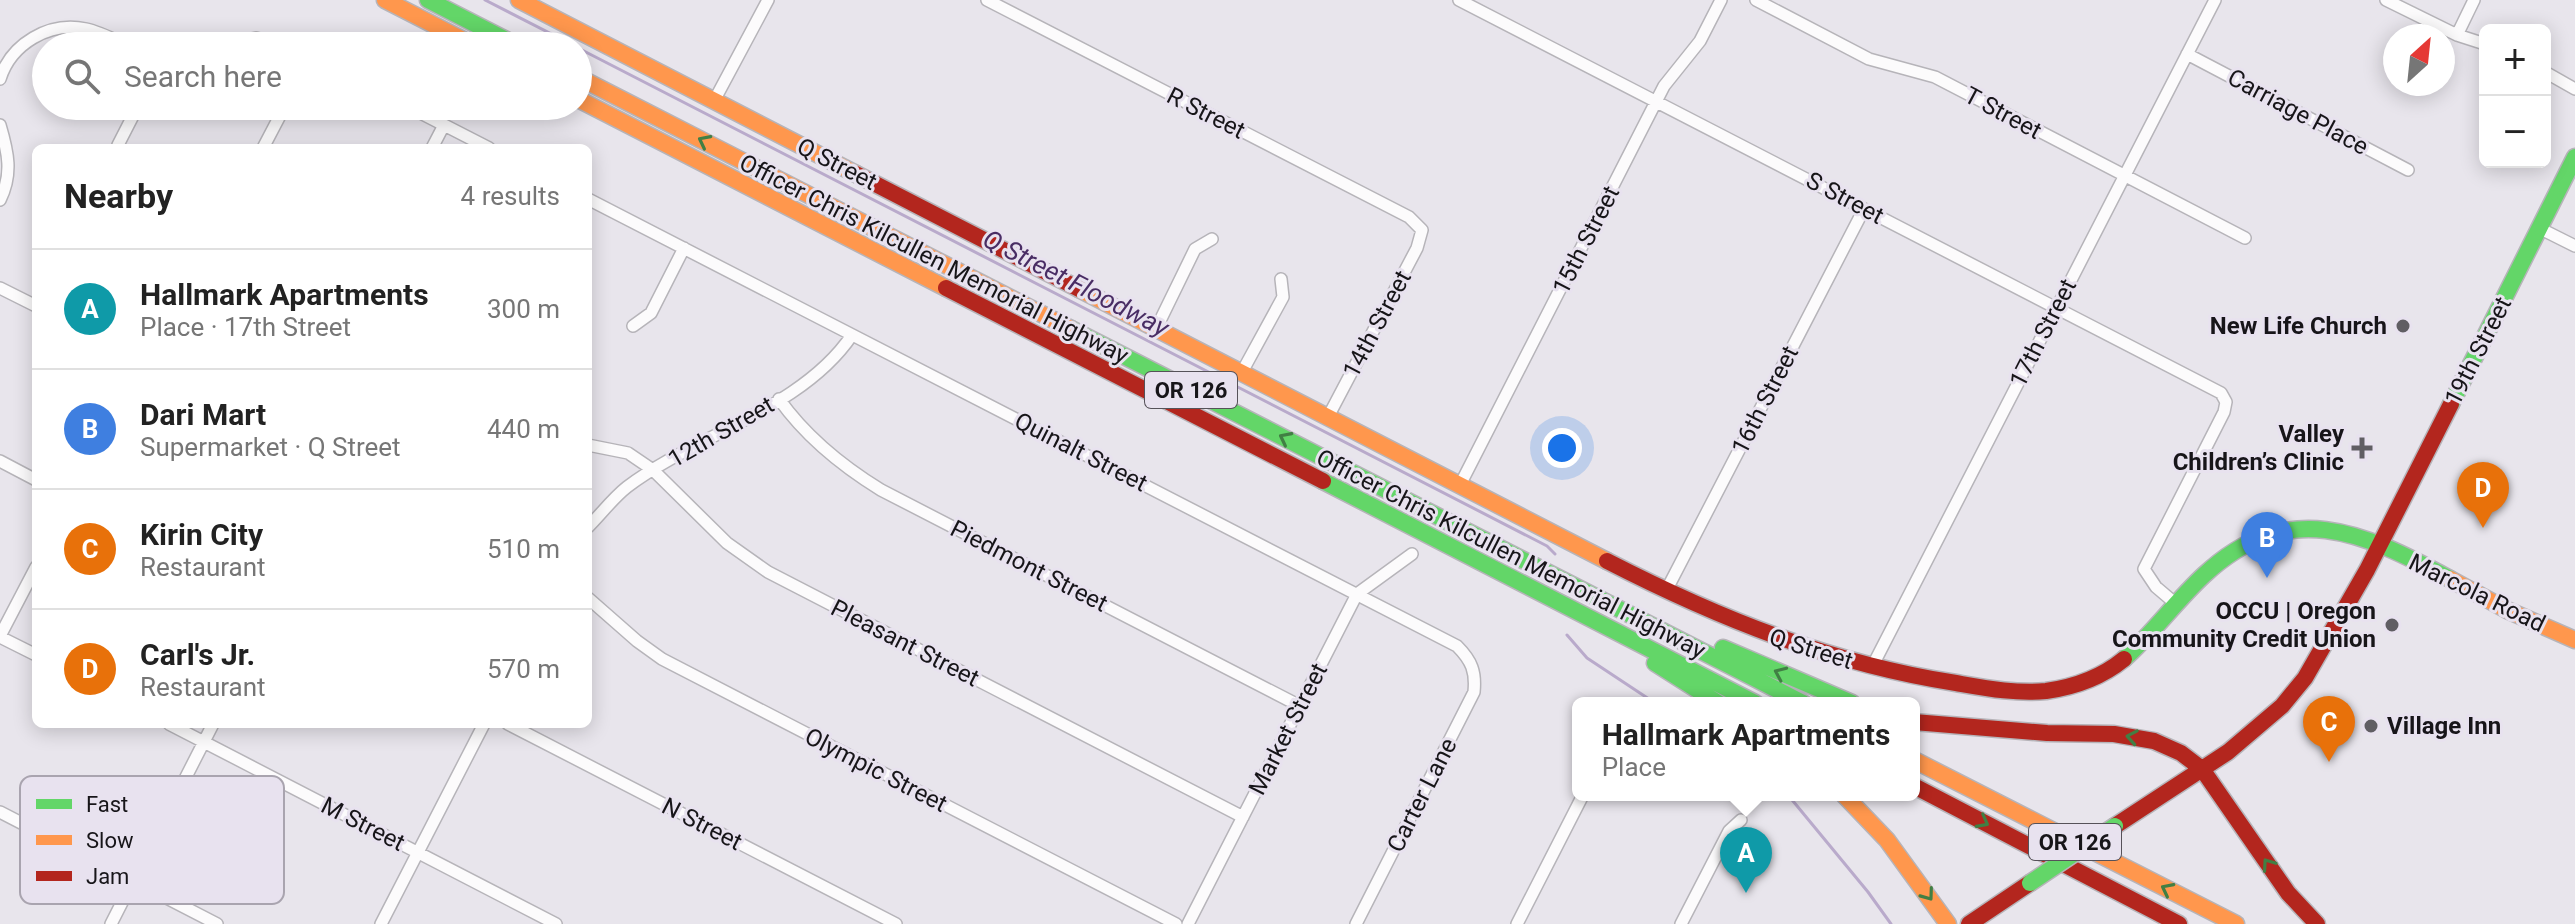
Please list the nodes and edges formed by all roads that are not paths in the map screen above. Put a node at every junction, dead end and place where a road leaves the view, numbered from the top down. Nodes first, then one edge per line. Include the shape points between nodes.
1 (385, 0) edge
2 (428, 0) edge
3 (519, 0) edge
4 (768, 0) edge
5 (987, 0) edge
6 (1459, 0) edge
7 (1721, 0) edge
8 (1756, 0) edge
9 (2215, 0) edge
10 (2386, 0) edge
11 (2474, 0) edge
12 (1003, 4) edge
13 (48, 32) edge
14 (93, 32) edge
15 (448, 32) edge
16 (491, 32) edge
17 (581, 32) edge
18 (2457, 35) junction
19 (592, 38) edge
20 (32, 39) edge
21 (2479, 42) edge
22 (2187, 54) junction
23 (2551, 75) edge
24 (0, 79) edge
25 (592, 84) edge
26 (2575, 89) edge
27 (714, 101) junction
28 (1656, 101) junction
29 (592, 106) edge
30 (131, 120) edge
31 (278, 120) edge
32 (434, 120) edge
33 (0, 125) edge
34 (444, 125) junction
35 (119, 144) edge
36 (265, 144) edge
37 (434, 144) edge
38 (481, 144) edge
39 (2575, 157) edge
40 (2408, 170) dead end
41 (2123, 176) junction
42 (0, 200) edge
43 (592, 201) edge
44 (1864, 209) junction
45 (2539, 228) junction
46 (1422, 230) joint
47 (2245, 238) dead end
48 (1212, 239) dead end
49 (2575, 246) edge
50 (684, 248) junction
51 (1281, 279) dead end
52 (0, 288) edge
53 (32, 304) edge
54 (2056, 307) junction
55 (633, 326) dead end
56 (1156, 329) junction
57 (852, 335) junction
58 (1242, 372) junction
59 (779, 399) junction
60 (1328, 417) junction
61 (592, 446) edge
62 (0, 461) edge
63 (653, 470) junction
64 (32, 478) edge
65 (1460, 485) junction
66 (592, 523) edge
67 (2380, 545) junction
68 (1412, 554) dead end
69 (32, 575) edge
70 (1666, 591) junction
71 (1357, 594) junction
72 (592, 602) edge
73 (2176, 604) junction
74 (1655, 627) junction
75 (0, 636) edge
76 (1630, 637) junction
77 (2575, 640) edge
78 (32, 653) edge
79 (1472, 664) joint
80 (1872, 667) junction
81 (1708, 697) edge
82 (1744, 697) edge
83 (1791, 697) edge
84 (1838, 697) edge
85 (1300, 706) junction
86 (1920, 722) edge
87 (177, 728) edge
88 (211, 728) edge
89 (482, 728) edge
90 (516, 728) edge
91 (204, 742) junction
92 (1920, 763) edge
93 (2202, 769) junction
94 (187, 776) edge
95 (270, 776) edge
96 (284, 783) edge
97 (1920, 789) edge
98 (1580, 801) edge
99 (1851, 801) edge
100 (0, 812) edge
101 (1243, 817) junction
102 (1741, 820) dead end
103 (20, 822) edge
104 (418, 853) junction
105 (121, 904) edge
106 (179, 904) edge
107 (111, 924) edge
108 (217, 924) edge
109 (381, 924) edge
110 (556, 924) edge
111 (896, 924) edge
112 (1176, 924) edge
113 (1188, 924) edge
114 (1356, 924) edge
115 (1517, 924) edge
116 (1681, 924) edge
117 (1948, 924) edge
118 (1969, 924) edge
119 (2179, 924) edge
120 (2236, 924) edge
121 (2317, 924) edge

1 - 15 main road
2 - 16 main road
3 - 17 main road, Q Street
4 - 27 street
5 - 12 street, R Street
6 - 28 street, S Street
7 - 28 street, 15th Street via 1700,41
8 - 41 street, T Street via 1869,59 1935,77
9 - 22 street, 17th Street
10 - 18 street
11 - 18 street
12 - 46 street, R Street via 1409,217
13 - 14 street
18 - 21 street
19 - 27 main road, Q Street
20 - 24 street via 13,54
22 - 40 street, Carriage Place
22 - 41 street, 17th Street
23 - 26 street
74 -> 25 main road, Officer Chris Kilcullen Memorial Highway / OR 126
27 - 56 main road, Q Street
28 - 44 street, S Street
28 - 65 street, 15th Street
29 - 76 main road, Officer Chris Kilcullen Memorial Highway / OR 126
30 - 35 street
31 - 36 street
32 - 34 street
33 - 42 street via 9,161
34 - 37 street
34 - 38 street
39 - 45 main road, 19th Street
41 - 47 street, T Street
41 - 54 street, 17th Street
43 - 50 street, Quinalt Street
44 - 54 street, S Street
44 - 70 street, 16th Street
45 - 49 street
45 - 67 main road, 19th Street
46 - 60 street, 14th Street
48 - 56 street via 1195,249
50 - 55 street via 651,313
50 - 57 street, Quinalt Street
51 - 58 street via 1283,297
52 - 53 street
54 - 73 street, S Street via 2221,393 2226,402 2144,569
54 - 80 street, 17th Street
56 - 58 main road, Q Street
57 - 59 street, 12th Street via 825,368
57 - 71 street, Quinalt Street
58 - 60 main road, Q Street
59 - 63 street, 12th Street
59 - 85 street, Piedmont Street via 847,469 881,490
60 - 65 main road, Q Street
61 - 63 street, Pleasant Street via 628,453
62 - 64 street
63 - 66 street, 12th Street via 625,488
63 - 101 street, Pleasant Street via 727,543 768,572
65 - 70 main road, Q Street
67 - 73 main road, Q Street via 2325,528 2271,533 2220,558
67 - 77 main road, Marcola Road
67 - 93 main road, 19th Street via 2305,678 2282,706
68 - 71 street, Market Street
69 - 75 street
70 - 80 main road, Q Street via 1764,635
71 - 79 street, Quinalt Street via 1457,646
71 - 85 street, Market Street
72 - 112 street, Olympic Street via 662,659
73 - 80 main road, Q Street via 2120,663 2074,685 2043,692 1948,683
74 - 83 main road, Officer Chris Kilcullen Memorial Highway / OR 126
84 -> 74 main road via 1685,631
75 - 78 street
76 - 81 main road via 1658,666
76 - 82 main road, Officer Chris Kilcullen Memorial Highway / OR 126
79 - 114 street, Carter Lane via 1474,692
85 - 101 street, Market Street
93 -> 86 main road via 2154,741 2114,734
87 - 91 street, M Street
88 - 91 street
89 - 104 street
90 - 111 street, N Street
91 - 94 street
91 - 95 street, M Street
120 -> 92 main road, OR 126
93 - 118 main road, 19th Street, bridge
121 -> 93 main road via 2288,893
96 - 104 street, M Street
97 -> 119 main road, OR 126
98 - 115 street
99 -> 117 main road via 1893,847
100 - 103 street
101 - 113 street, Market Street
102 - 116 street via 1729,831
104 - 109 street
104 - 110 street, M Street
105 - 107 street
106 - 108 street

